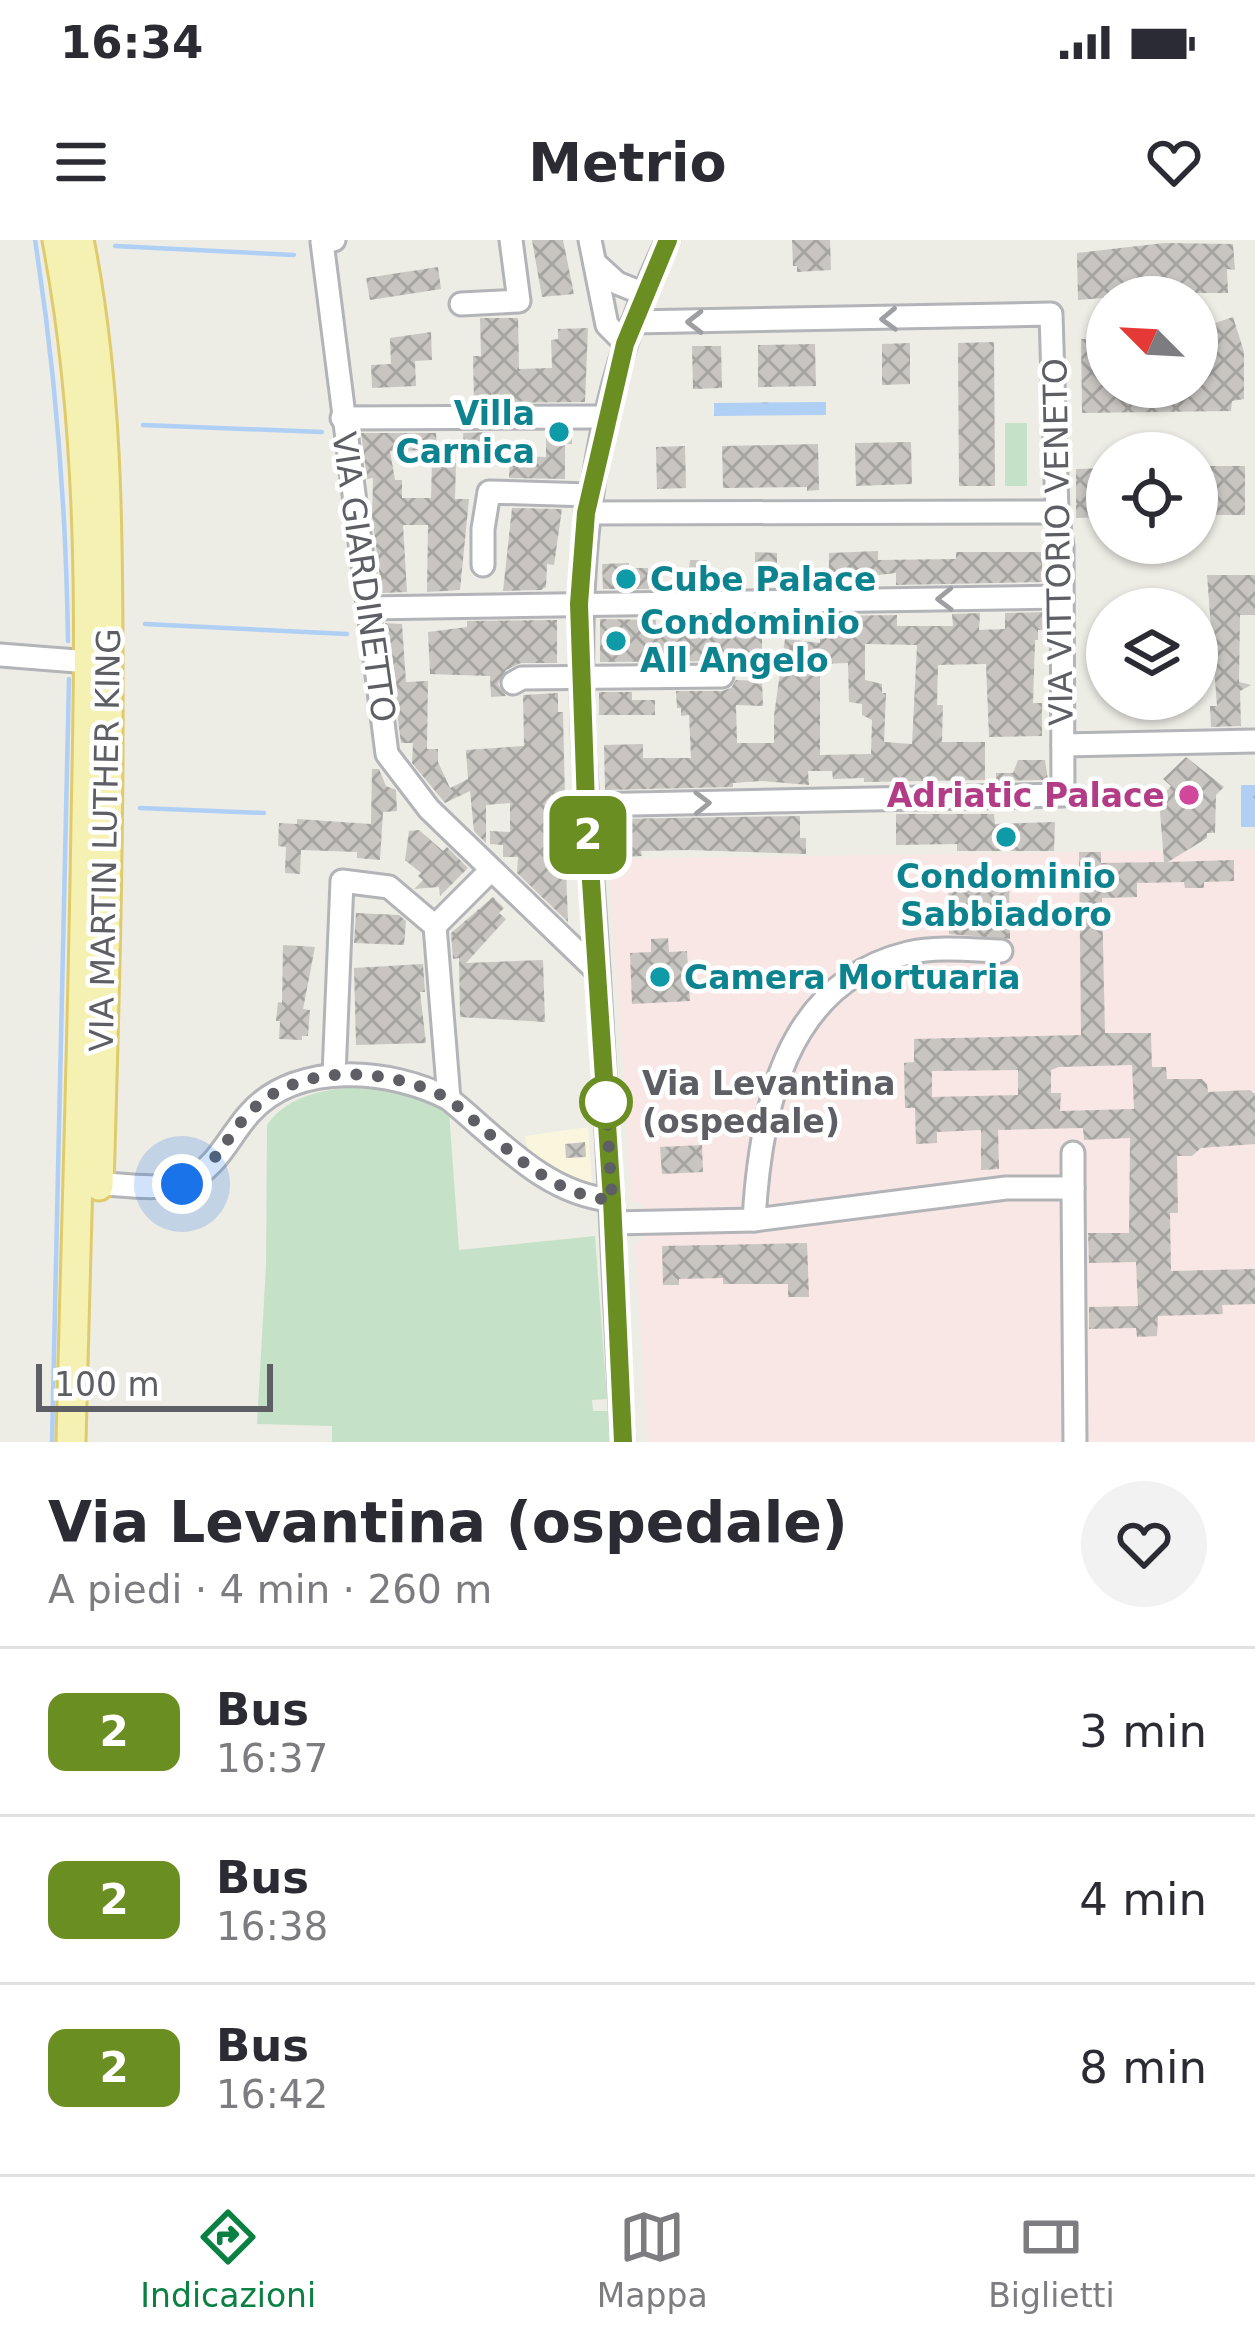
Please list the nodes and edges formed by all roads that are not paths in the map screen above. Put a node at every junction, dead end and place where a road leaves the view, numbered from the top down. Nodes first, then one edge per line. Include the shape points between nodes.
1 (57, 240) edge
2 (79, 240) edge
3 (511, 240) edge
4 (590, 240) edge
5 (668, 240) edge
6 (328, 241) edge
7 (595, 263) junction
8 (644, 294) junction
9 (461, 304) dead end
10 (629, 333) junction
11 (607, 417) junction
12 (342, 418) junction
13 (588, 504) junction
14 (1057, 512) junction
15 (483, 566) dead end
16 (1062, 597) junction
17 (579, 604) junction
18 (368, 608) junction
19 (0, 655) edge
20 (89, 662) junction
21 (581, 676) junction
22 (722, 676) dead end
23 (512, 683) dead end
24 (1255, 741) edge
25 (1063, 746) junction
26 (586, 805) junction
27 (491, 870) junction
28 (435, 926) junction
29 (1001, 951) dead end
30 (598, 972) junction
31 (334, 1075) junction
32 (449, 1099) junction
33 (1073, 1153) dead end
34 (90, 1183) junction
35 (1073, 1187) junction
36 (612, 1212) junction
37 (754, 1220) junction
38 (71, 1442) edge
39 (90, 1442) edge
40 (623, 1442) edge
41 (1075, 1442) edge

1 - 20 main road, VIA MARTIN LUTHER KING via 82,429
2 - 34 main road, VIA MARTIN LUTHER KING via 106,496 109,810
3 - 9 street via 519,301
4 - 7 street
5 - 8 street
6 - 12 street, VIA GIARDINETTO
7 - 8 street
7 - 10 street via 607,325
8 - 10 street
10 - 11 street
14 -> 10 street, VIA VITTORIO VENETO via 1052,314
11 - 12 street
11 - 13 street
12 - 18 street, VIA GIARDINETTO
13 - 14 street
13 - 15 street via 489,492
13 - 17 street
14 - 16 street, VIA VITTORIO VENETO
16 -> 17 street
16 - 25 street, VIA VITTORIO VENETO
17 - 18 street
17 - 21 street
18 - 27 street, VIA GIARDINETTO via 387,754
19 - 20 street, VIA MARTIN LUTHER KING
20 - 34 main road, VIA MARTIN LUTHER KING
21 - 22 street
21 - 23 street
21 - 26 street
24 - 25 street
26 -> 25 street, VIA VITTORIO VENETO via 1063,795
26 - 30 street
27 - 28 street
27 - 30 street, VIA GIARDINETTO
28 - 31 street via 389,887 342,881
28 - 32 street
29 - 37 street via 909,952 826,997 773,1088
30 - 36 street
31 - 32 street via 395,1078
31 - 34 street via 253,1109 212,1163 182,1184
32 - 36 street via 548,1180
33 - 35 street
34 - 38 main road, VIA MARTIN LUTHER KING
34 - 39 main road, VIA MARTIN LUTHER KING
35 - 37 street
35 - 41 street
36 - 37 street
36 - 40 street

